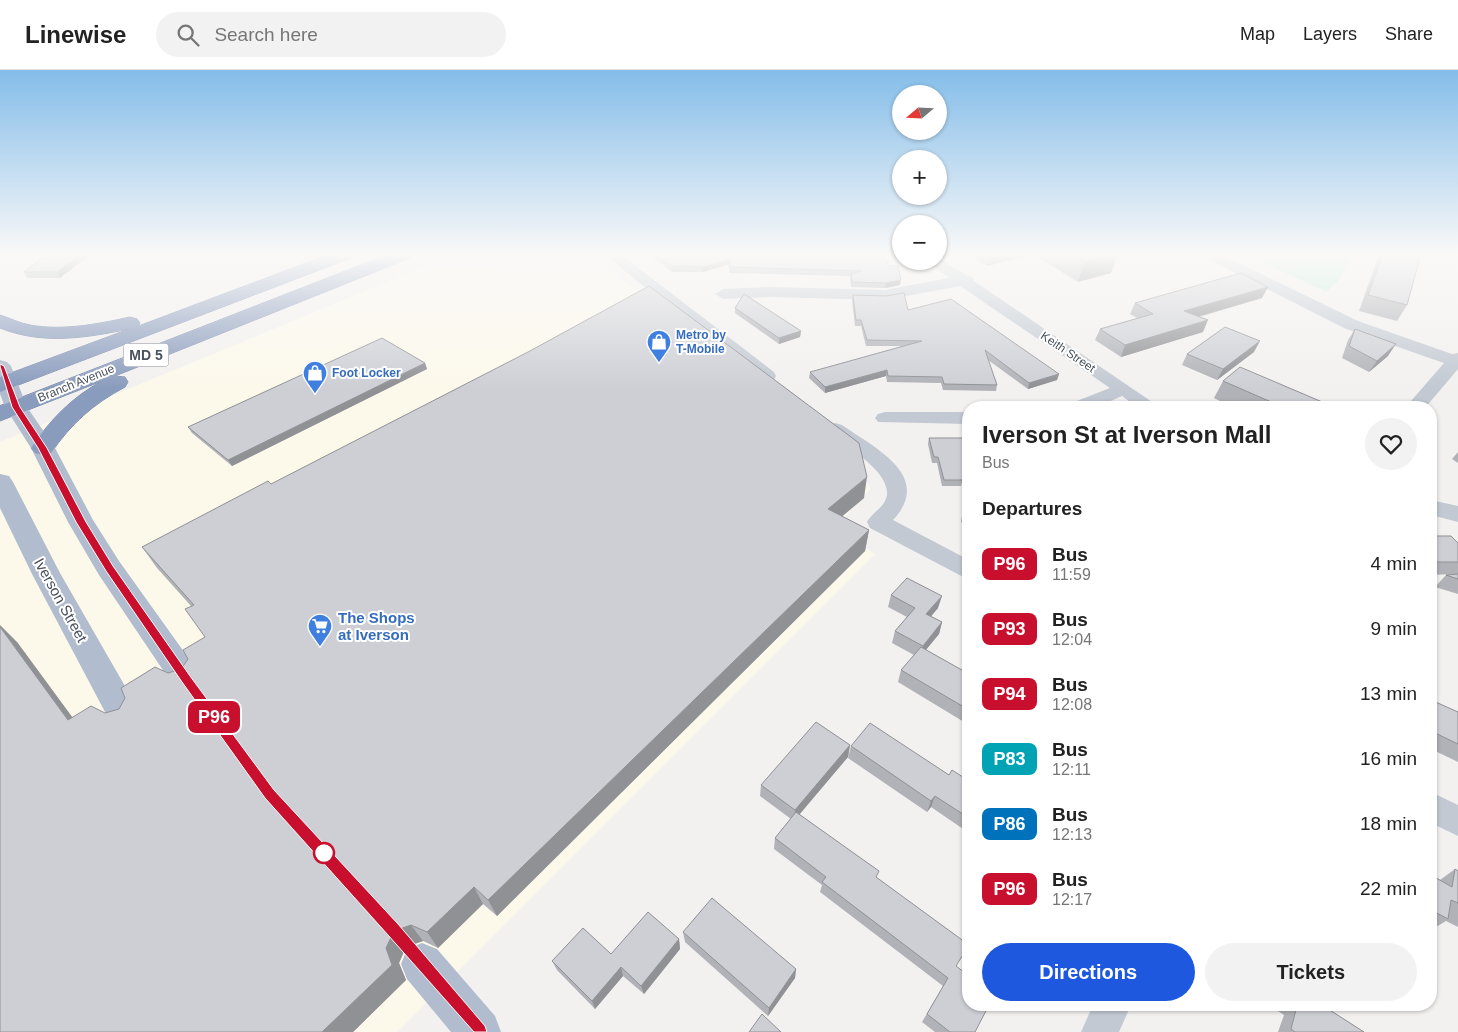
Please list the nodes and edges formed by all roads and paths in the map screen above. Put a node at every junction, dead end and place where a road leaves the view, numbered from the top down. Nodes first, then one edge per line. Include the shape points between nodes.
1 (215, 299) edge
2 (222, 299) edge
3 (289, 299) edge
4 (668, 299) edge
5 (991, 299) edge
6 (1299, 299) edge
7 (276, 304) junction
8 (0, 322) edge
9 (1456, 359) edge
10 (2, 378) edge
11 (779, 385) edge
12 (1124, 390) junction
13 (1095, 401) edge
14 (1141, 401) edge
15 (1420, 401) edge
16 (8, 410) edge
17 (816, 415) edge
18 (885, 418) dead end
19 (962, 418) edge
20 (43, 448) junction
21 (0, 482) edge
22 (1437, 509) edge
23 (1458, 514) edge
24 (962, 567) edge
25 (186, 679) edge
26 (126, 717) edge
27 (1437, 810) edge
28 (1458, 821) edge
29 (422, 964) dead end
30 (1109, 1011) edge
31 (479, 1032) edge
32 (1100, 1032) edge

1 - 8 highway via 172,313 82,331 37,331
2 - 10 highway, Branch Avenue / MD 5
3 - 7 highway, Branch Avenue / MD 5
4 - 11 street
5 - 12 street, Keith Street
6 - 9 street via 1352,325
7 - 16 highway, Branch Avenue / MD 5
7 - 20 highway via 86,399 57,425
9 - 15 street
10 - 16 main road
12 - 13 street
12 - 14 street, Keith Street
16 - 20 main road
17 - 24 street via 890,471 899,488 896,501 878,522
18 - 19 street
20 - 25 main road via 94,544
21 - 26 main road, Iverson Street via 46,574
22 - 23 street
27 - 28 street
29 - 31 main road
30 - 32 street

